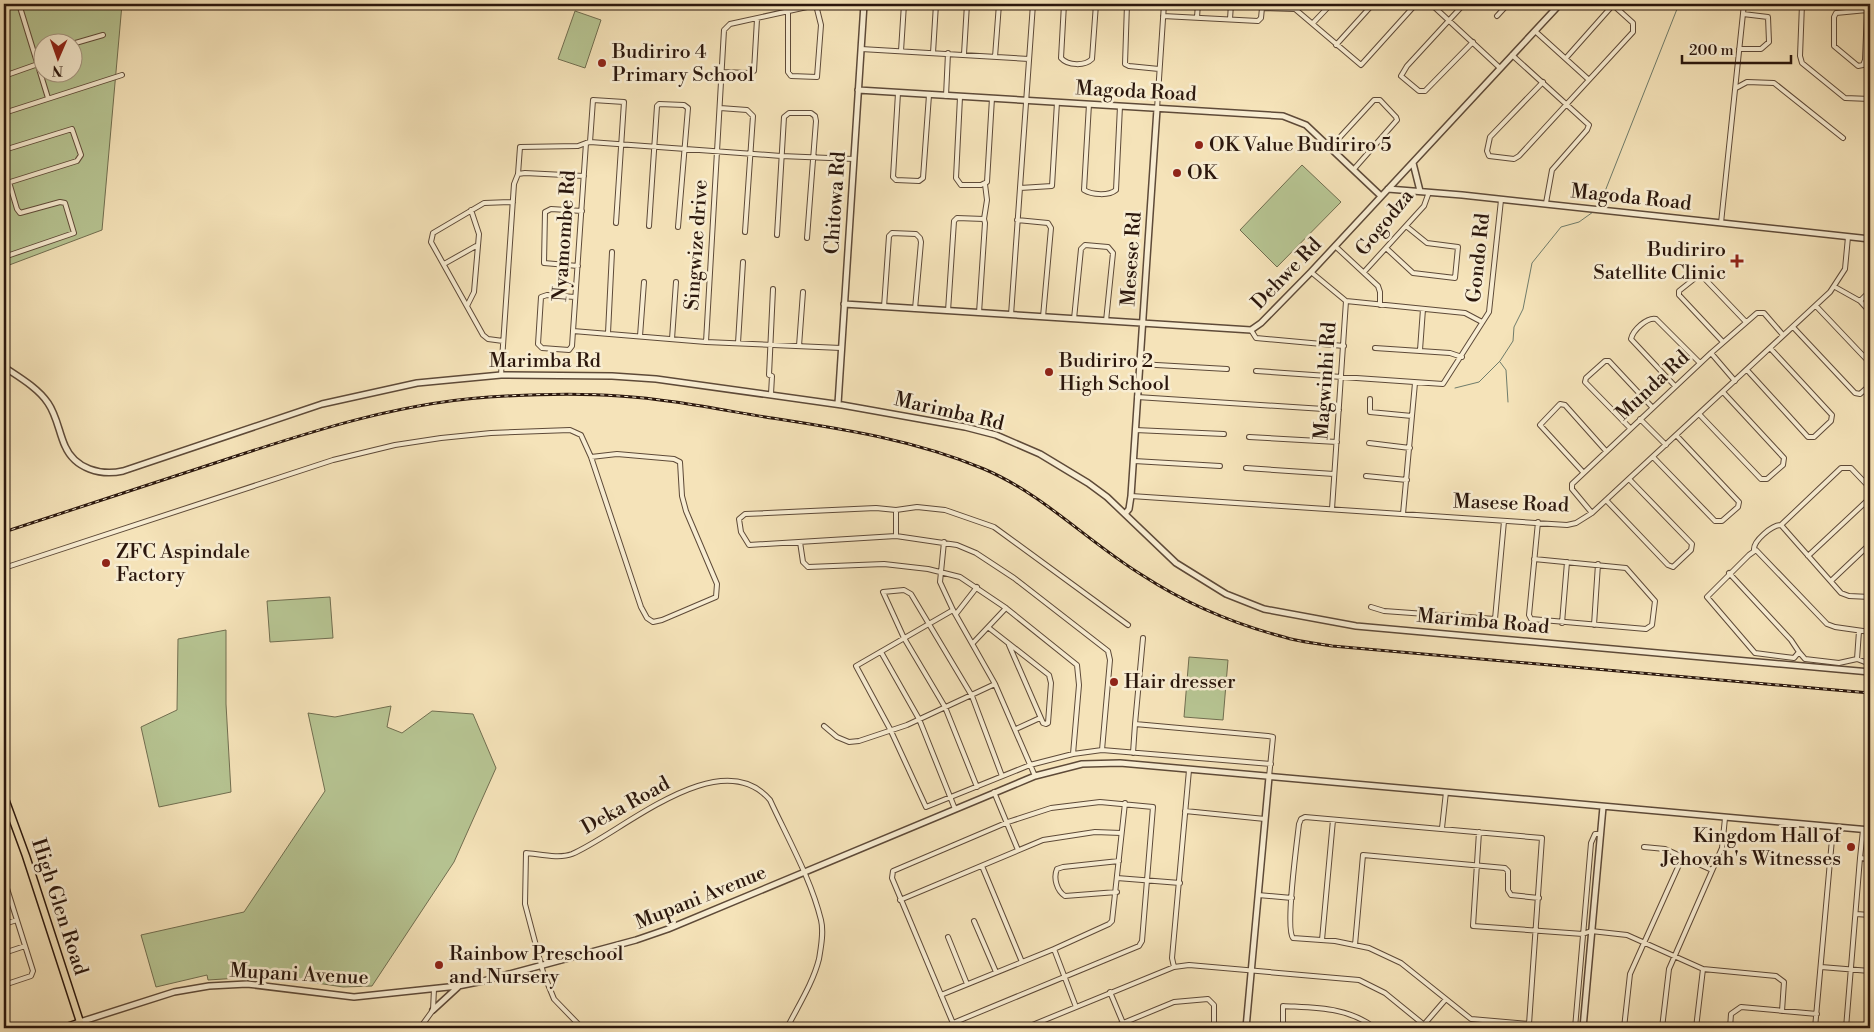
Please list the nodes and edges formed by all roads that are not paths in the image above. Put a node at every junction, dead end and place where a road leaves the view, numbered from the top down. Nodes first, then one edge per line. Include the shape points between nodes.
1 (19, 4) edge
2 (904, 4) edge
3 (936, 4) edge
4 (967, 4) edge
5 (999, 4) edge
6 (1033, 4) edge
7 (1064, 4) edge
8 (1096, 4) edge
9 (1127, 4) edge
10 (1164, 4) edge
11 (1198, 4) edge
12 (1231, 4) edge
13 (1296, 4) edge
14 (1331, 4) edge
15 (1373, 4) edge
16 (1416, 4) edge
17 (1430, 4) edge
18 (1464, 4) edge
19 (1508, 4) edge
20 (1560, 4) edge
21 (1613, 4) edge
22 (1744, 4) edge
23 (1802, 4) edge
24 (1867, 4) edge
25 (816, 5) edge
26 (864, 5) edge
27 (1262, 6) edge
28 (1295, 9) junction
29 (1867, 10) junction
30 (788, 11) junction
31 (1743, 14) junction
32 (1164, 16) junction
33 (1497, 16) dead end
34 (1197, 17) junction
35 (757, 18) junction
36 (1230, 19) junction
37 (1448, 20) junction
38 (1313, 23) junction
39 (1535, 31) junction
40 (104, 35) dead end
41 (82, 41) edge
42 (1473, 42) junction
43 (32, 45) edge
44 (1336, 45) junction
45 (861, 49) junction
46 (1739, 49) junction
47 (901, 51) junction
48 (933, 52) junction
49 (948, 53) junction
50 (964, 54) junction
51 (1512, 55) junction
52 (995, 56) junction
53 (1566, 58) junction
54 (1029, 59) junction
55 (4, 64) edge
56 (32, 66) edge
57 (1500, 68) junction
58 (1159, 69) junction
59 (722, 72) junction
60 (5, 75) edge
61 (122, 75) dead end
62 (1588, 79) junction
63 (43, 82) edge
64 (1543, 82) junction
65 (1736, 88) junction
66 (858, 90) junction
67 (898, 93) junction
68 (929, 95) junction
69 (946, 96) junction
70 (960, 96) junction
71 (48, 98) junction
72 (992, 98) junction
73 (1869, 99) edge
74 (1026, 100) junction
75 (1057, 102) junction
76 (1566, 103) junction
77 (1089, 104) junction
78 (1120, 106) junction
79 (720, 108) junction
80 (1157, 109) junction
81 (4, 113) edge
82 (1869, 135) edge
83 (1843, 138) dead end
84 (588, 142) junction
85 (622, 144) junction
86 (654, 146) junction
87 (685, 148) junction
88 (1330, 148) junction
89 (4, 150) edge
90 (718, 150) junction
91 (750, 152) junction
92 (781, 156) junction
93 (813, 157) junction
94 (854, 159) junction
95 (1413, 163) junction
96 (1354, 169) junction
97 (518, 174) junction
98 (584, 176) junction
99 (1867, 176) dead end
100 (9, 182) junction
101 (4, 184) edge
102 (985, 184) junction
103 (1020, 188) junction
104 (1388, 189) junction
105 (1420, 190) junction
106 (1429, 192) junction
107 (1381, 196) junction
108 (1501, 200) junction
109 (513, 202) junction
110 (1546, 204) junction
111 (471, 210) junction
112 (582, 211) junction
113 (984, 219) junction
114 (1017, 220) junction
115 (616, 223) dead end
116 (1721, 223) junction
117 (649, 226) dead end
118 (1406, 226) junction
119 (678, 227) dead end
120 (745, 232) dead end
121 (777, 235) dead end
122 (1848, 237) junction
123 (807, 238) dead end
124 (1870, 239) edge
125 (476, 246) junction
126 (1335, 246) junction
127 (1386, 248) junction
128 (612, 252) dead end
129 (4, 256) edge
130 (743, 262) dead end
131 (444, 264) junction
132 (578, 266) junction
133 (1311, 272) junction
134 (1364, 272) junction
135 (644, 282) dead end
136 (676, 282) dead end
137 (1835, 287) junction
138 (773, 288) dead end
139 (1870, 291) edge
140 (804, 292) dead end
141 (575, 297) junction
142 (1346, 301) junction
143 (1860, 301) junction
144 (844, 304) junction
145 (1380, 305) junction
146 (467, 306) junction
147 (1816, 306) junction
148 (884, 307) junction
149 (915, 309) junction
150 (1423, 309) junction
151 (948, 311) junction
152 (1870, 312) edge
153 (979, 313) junction
154 (1011, 315) junction
155 (1043, 317) junction
156 (1074, 319) junction
157 (1106, 321) junction
158 (1482, 322) junction
159 (1746, 322) junction
160 (1142, 324) junction
161 (1792, 327) junction
162 (1250, 330) junction
163 (573, 331) junction
164 (608, 333) junction
165 (640, 336) junction
166 (1783, 336) junction
167 (672, 339) junction
168 (503, 341) junction
169 (706, 342) junction
170 (1723, 342) junction
171 (738, 343) junction
172 (770, 344) junction
173 (798, 346) junction
174 (1344, 346) junction
175 (841, 348) junction
176 (1375, 348) dead end
177 (1770, 348) junction
178 (1420, 350) junction
179 (1711, 353) junction
180 (1462, 356) junction
181 (1700, 363) junction
182 (1870, 363) edge
183 (1139, 364) junction
184 (4, 367) edge
185 (1227, 369) dead end
186 (1747, 370) junction
187 (1256, 371) dead end
188 (500, 375) junction
189 (1342, 378) junction
190 (1735, 380) junction
191 (1415, 384) junction
192 (1870, 385) edge
193 (1675, 386) junction
194 (1722, 392) junction
195 (771, 394) junction
196 (1138, 397) junction
197 (1370, 399) dead end
198 (838, 404) junction
199 (1652, 407) junction
200 (1339, 410) junction
201 (1699, 414) junction
202 (1412, 416) junction
203 (1640, 419) junction
204 (1630, 428) junction
205 (1136, 430) junction
206 (1224, 434) dead end
207 (1676, 435) junction
208 (1249, 438) dead end
209 (1337, 442) junction
210 (1369, 443) dead end
211 (1666, 445) junction
212 (1410, 448) junction
213 (1606, 451) junction
214 (591, 457) junction
215 (1653, 457) junction
216 (1134, 461) junction
217 (1220, 466) dead end
218 (1246, 468) dead end
219 (1583, 472) junction
220 (1334, 474) junction
221 (1366, 476) dead end
222 (1629, 479) junction
223 (1408, 480) junction
224 (1870, 488) edge
225 (1132, 496) junction
226 (1870, 498) edge
227 (1606, 500) junction
228 (1332, 508) junction
229 (896, 510) junction
230 (1592, 513) junction
231 (1125, 514) junction
232 (1403, 514) junction
233 (1504, 521) junction
234 (1538, 522) junction
235 (1781, 525) junction
236 (896, 536) junction
237 (800, 542) junction
238 (944, 542) junction
239 (1870, 544) edge
240 (1754, 550) junction
241 (1808, 556) junction
242 (1534, 559) junction
243 (1567, 562) junction
244 (1598, 564) junction
245 (4, 568) edge
246 (940, 571) junction
247 (1730, 573) junction
248 (1832, 580) junction
249 (977, 587) junction
250 (1870, 596) edge
251 (1371, 607) dead end
252 (1006, 608) junction
253 (953, 610) junction
254 (956, 614) junction
255 (929, 623) junction
256 (1562, 623) junction
257 (1128, 625) dead end
258 (1594, 625) junction
259 (989, 628) junction
260 (1859, 631) junction
261 (1870, 632) edge
262 (904, 638) junction
263 (1143, 638) dead end
264 (973, 643) junction
265 (1009, 645) junction
266 (881, 652) junction
267 (1799, 652) junction
268 (1857, 659) junction
269 (1870, 664) edge
270 (1870, 672) edge
271 (996, 684) junction
272 (972, 696) junction
273 (945, 707) junction
274 (1040, 718) junction
275 (919, 719) junction
276 (1135, 724) junction
277 (824, 726) dead end
278 (890, 729) junction
279 (1016, 729) junction
280 (1102, 750) junction
281 (1133, 753) junction
282 (1074, 754) junction
283 (1271, 764) junction
284 (1030, 765) junction
285 (1189, 770) junction
286 (1002, 776) junction
287 (1034, 776) junction
288 (1269, 777) junction
289 (977, 786) junction
290 (993, 792) junction
291 (1446, 792) junction
292 (4, 796) edge
293 (951, 798) junction
294 (1125, 803) junction
295 (1603, 807) junction
296 (955, 809) junction
297 (1185, 811) junction
298 (1725, 818) junction
299 (1265, 819) junction
300 (1333, 820) junction
301 (1008, 822) junction
302 (1442, 828) junction
303 (1833, 828) junction
304 (1863, 830) junction
305 (1870, 830) edge
306 (1479, 832) junction
307 (1121, 833) junction
308 (1602, 834) junction
309 (1644, 847) dead end
310 (1018, 850) junction
311 (1683, 856) junction
312 (1860, 858) junction
313 (1870, 859) edge
314 (1118, 861) junction
315 (1477, 865) junction
316 (982, 866) junction
317 (1712, 870) junction
318 (803, 873) junction
319 (1117, 878) junction
320 (4, 879) edge
321 (1148, 880) junction
322 (1180, 883) junction
323 (6, 892) edge
324 (1117, 892) junction
325 (1258, 895) junction
326 (1292, 898) junction
327 (1539, 898) junction
328 (900, 900) junction
329 (1856, 914) junction
330 (1870, 915) edge
331 (17, 920) junction
332 (974, 921) dead end
333 (4, 924) edge
334 (1537, 931) junction
335 (1591, 931) junction
336 (1583, 934) junction
337 (948, 937) dead end
338 (1322, 940) junction
339 (1644, 943) junction
340 (1355, 944) junction
341 (25, 946) junction
342 (1054, 949) junction
343 (4, 953) edge
344 (1675, 955) junction
345 (1022, 962) junction
346 (542, 966) junction
347 (1174, 967) junction
348 (1821, 967) junction
349 (1252, 969) junction
350 (1703, 969) junction
351 (1850, 969) junction
352 (1870, 971) edge
353 (996, 972) junction
354 (1064, 976) junction
355 (967, 984) junction
356 (4, 985) edge
357 (458, 986) junction
358 (434, 989) junction
359 (1110, 992) junction
360 (941, 995) junction
361 (1446, 999) junction
362 (1076, 1007) junction
363 (433, 1010) junction
364 (1782, 1011) junction
365 (1817, 1014) junction
366 (953, 1023) junction
367 (1123, 1024) junction
368 (81, 1025) edge
369 (1422, 1026) edge
370 (1846, 1027) edge
371 (62, 1028) edge
372 (420, 1028) edge
373 (582, 1028) edge
374 (787, 1028) edge
375 (955, 1028) edge
376 (1025, 1028) edge
377 (1111, 1028) edge
378 (1214, 1028) edge
379 (1246, 1028) edge
380 (1283, 1028) edge
381 (1375, 1028) edge
382 (1428, 1028) edge
383 (1575, 1028) edge
384 (1583, 1028) edge
385 (1624, 1028) edge
386 (1662, 1028) edge
387 (1696, 1028) edge
388 (1730, 1028) edge
389 (1815, 1028) edge
390 (1870, 1028) edge

1 - 43 street
2 - 47 street
3 - 48 street
4 - 50 street
5 - 52 street
6 - 54 street
7 - 8 street via 1061,58 1068,63 1084,64 1092,59
9 - 58 street via 1125,64
10 - 32 street, Mesese Rd
11 - 34 street
12 - 36 street
13 - 28 street
14 - 38 street
15 - 44 street
16 - 44 street via 1362,65
17 - 37 street
18 - 37 street
19 - 33 street
20 - 39 street, Dehwe Rd
21 - 53 street
21 - 62 street via 1633,23 1634,29
22 - 31 street
23 - 73 street via 1802,63 1845,98
24 - 29 street
25 - 26 street
25 - 30 street
25 - 30 street via 821,25 817,77 791,76 788,72
26 - 45 street, Chitowa Rd
27 - 28 street
27 - 36 street via 1258,21
28 - 38 street
29 - 29 street via 1864,63 1858,66 1834,46 1834,17 1840,11
30 - 35 street
31 - 46 street
31 - 46 street via 1768,17 1768,42 1761,49
32 - 34 street
32 - 58 street, Mesese Rd
34 - 36 street
35 - 59 street, Singwize drive via 727,25
35 - 59 street via 754,71
37 - 42 street
37 - 42 street via 1401,76 1419,91 1425,91
38 - 44 street
39 - 51 street, Dehwe Rd
39 - 53 street
40 - 41 street
42 - 57 street
45 - 47 street
45 - 66 street, Chitowa Rd
46 - 65 street
47 - 48 street
48 - 49 street
49 - 50 street
49 - 69 street
50 - 52 street
51 - 57 street, Dehwe Rd
51 - 64 street
52 - 54 street
53 - 62 street
54 - 74 street
55 - 60 street
56 - 60 street
57 - 95 street, Dehwe Rd
58 - 80 street, Mesese Rd
59 - 79 street, Singwize drive
61 - 71 street
62 - 76 street
63 - 71 street
64 - 76 street
64 - 76 street via 1490,137 1489,156 1517,158
65 - 83 street via 1746,82 1774,83
65 - 116 street
66 - 67 street, Magoda Road
66 - 94 street, Chitowa Rd
67 - 68 street, Magoda Road
67 - 68 street via 893,177 896,180 920,181 923,178
68 - 69 street, Magoda Road
69 - 70 street, Magoda Road
70 - 72 street, Magoda Road
70 - 102 street via 957,182 961,185
71 - 81 street
72 - 74 street, Magoda Road
72 - 102 street
73 - 82 street
74 - 75 street, Magoda Road
74 - 103 street
75 - 77 street, Magoda Road
75 - 103 street via 1052,186
76 - 110 street via 1587,121 1589,127 1552,170
77 - 78 street, Magoda Road
77 - 78 street via 1084,190 1110,194 1116,190
78 - 80 street, Magoda Road
79 - 90 street, Singwize drive
79 - 91 street via 752,113
80 - 88 street, Magoda Road via 1292,118 1306,125
80 - 160 street, Mesese Rd
82 - 99 street
84 - 85 street
84 - 85 street, Nyamombe Rd via 595,99 624,102
84 - 97 street via 578,146 520,148
84 - 98 street, Nyamombe Rd
85 - 86 street
85 - 115 street
86 - 87 street
86 - 87 street via 657,106 684,105 688,108
86 - 117 street
87 - 90 street
87 - 119 street
88 - 96 street, Magoda Road
88 - 96 street via 1374,100 1380,100 1397,120
89 - 100 street via 72,129 81,155 77,161
90 - 91 street
90 - 169 street, Singwize drive
91 - 92 street
91 - 120 street
92 - 93 street
92 - 93 street via 784,115 800,113 816,117
92 - 121 street
93 - 94 street
93 - 123 street
94 - 144 street, Chitowa Rd
95 - 104 street, Dehwe Rd
95 - 105 street
96 - 107 street, Magoda Road
97 - 98 street
97 - 109 street
98 - 112 street, Nyamombe Rd
100 - 101 street
100 - 129 street via 20,213 65,203 74,234
102 - 113 street via 988,200
103 - 114 street
104 - 105 street, Magoda Road
104 - 107 street, Dehwe Rd
105 - 106 street, Magoda Road
106 - 108 street, Magoda Road
106 - 118 street, Gogodza via 1424,206
107 - 126 street, Dehwe Rd
108 - 110 street, Magoda Road
108 - 158 street, Gondo Rd via 1490,308
109 - 111 street via 488,202
109 - 168 street
110 - 116 street, Magoda Road
111 - 125 street via 478,228
111 - 131 street via 432,234 431,242
112 - 132 street, Nyamombe Rd
112 - 132 street via 550,209 545,212 544,263
113 - 151 street via 957,218 954,221
113 - 153 street
114 - 154 street
114 - 155 street via 1048,223 1050,226
116 - 122 street, Magoda Road
118 - 127 street, Gogodza
118 - 127 street via 1427,243 1458,248 1455,278 1411,273
122 - 124 street, Magoda Road
122 - 137 street, Masese Road via 1845,270
125 - 131 street
125 - 146 street via 474,292
126 - 133 street, Dehwe Rd
126 - 134 street
127 - 134 street, Gogodza
128 - 164 street
130 - 171 street
131 - 146 street
132 - 141 street, Nyamombe Rd
133 - 142 street, Magwinhi Rd
133 - 162 street, Dehwe Rd via 1262,323
134 - 145 street via 1379,288
135 - 165 street
136 - 167 street
137 - 143 street
137 - 147 street, Masese Road
138 - 172 street
139 - 143 street
140 - 173 street
141 - 163 street, Nyamombe Rd
141 - 163 street via 541,297 538,344 542,348 569,350
142 - 145 street
142 - 174 street, Magwinhi Rd
143 - 152 street
144 - 148 street, Dehwe Rd
144 - 175 street, Chitowa Rd
145 - 150 street
146 - 168 street via 486,338
147 - 161 street, Masese Road
147 - 182 street
148 - 149 street, Dehwe Rd
148 - 149 street via 888,236 892,233 916,234 921,242
149 - 151 street, Dehwe Rd
150 - 158 street via 1465,313
150 - 178 street
151 - 153 street, Dehwe Rd
153 - 154 street, Dehwe Rd
154 - 155 street, Dehwe Rd
155 - 156 street, Dehwe Rd
156 - 157 street, Dehwe Rd
156 - 157 street via 1080,252 1084,246 1093,246 1108,247 1113,251
157 - 160 street, Dehwe Rd
158 - 180 street, Gondo Rd
159 - 166 street, Munda Rd via 1763,312
159 - 170 street, Munda Rd
159 - 170 street via 1704,278 1694,277 1678,295
160 - 162 street, Dehwe Rd
160 - 183 street, Mesese Rd
161 - 166 street, Masese Road
161 - 192 street via 1855,393 1860,394
162 - 174 street via 1256,338
163 - 164 street, Nyamombe Rd
164 - 165 street, Nyamombe Rd
165 - 167 street, Nyamombe Rd
166 - 177 street, Masese Road
167 - 169 street, Nyamombe Rd
168 - 188 street
169 - 171 street, Nyamombe Rd
170 - 179 street, Munda Rd
171 - 172 street, Nyamombe Rd
172 - 173 street, Nyamombe Rd
172 - 195 street
173 - 175 street, Nyamombe Rd
174 - 189 street, Magwinhi Rd
175 - 198 street, Chitowa Rd
176 - 178 street
177 - 186 street, Masese Road
177 - 186 street via 1832,415 1831,421 1820,432 1808,437
178 - 180 street
179 - 181 street, Munda Rd
179 - 190 street
180 - 191 street, Gondo Rd via 1444,384
181 - 193 street, Munda Rd
181 - 193 street via 1656,319 1650,318 1643,324 1631,339
183 - 185 street
183 - 196 street, Mesese Rd
184 - 188 street, Marimba Rd via 34,389 49,405 66,448 75,460 89,470 106,473 123,471 322,404 373,391 451,378
186 - 190 street, Masese Road
187 - 189 street, Gondo Rd
188 - 195 street, Marimba Rd via 612,376
189 - 191 street, Gondo Rd
189 - 200 street, Magwinhi Rd
190 - 194 street, Masese Road
191 - 202 street
193 - 199 street, Munda Rd
194 - 201 street, Masese Road
194 - 201 street via 1784,458 1783,465 1767,479 1761,479
195 - 198 street, Marimba Rd
196 - 200 street
196 - 205 street, Mesese Rd
197 - 202 street via 1370,412
198 - 231 street, Marimba Rd via 996,435 1070,471
199 - 203 street, Munda Rd
199 - 204 street via 1609,361 1604,361 1586,378 1586,382
200 - 209 street, Magwinhi Rd
201 - 207 street, Masese Road
202 - 212 street
203 - 204 street, Munda Rd
203 - 211 street
204 - 213 street, Munda Rd
205 - 206 street
205 - 216 street, Mesese Rd
207 - 211 street, Masese Road
207 - 215 street via 1739,502 1738,507 1722,522 1715,522
208 - 209 street
209 - 220 street, Magwinhi Rd
210 - 212 street
211 - 215 street, Masese Road
212 - 223 street
213 - 219 street, Munda Rd
213 - 219 street via 1565,405 1560,404 1540,425
214 - 214 street via 647,618 653,622 662,620 716,596 717,584 686,511 680,462 617,454
214 - 245 street via 581,435 570,430 491,433 395,445 333,460 234,491
215 - 222 street, Masese Road
216 - 217 street
216 - 225 street, Mesese Rd
218 - 220 street
219 - 230 street, Munda Rd via 1571,486
220 - 228 street, Magwinhi Rd
221 - 223 street
222 - 227 street, Masese Road
222 - 227 street via 1692,544 1691,550 1673,566 1668,565
223 - 232 street
224 - 235 street via 1851,468 1841,468
225 - 228 street, Masese Road
225 - 231 street, Mesese Rd
226 - 241 street
227 - 230 street, Masese Road
228 - 232 street, Masese Road
229 - 236 street
229 - 237 street via 876,508 745,514 739,519 748,545
229 - 257 street via 917,507 945,510 994,527
230 - 234 street, Masese Road via 1571,524
231 - 270 street, Marimba Road via 1166,556 1197,577 1244,603 1294,616 1356,626
232 - 233 street, Masese Road
233 - 234 street, Masese Road
233 - 251 street via 1495,619 1384,612
234 - 242 street
235 - 240 street via 1775,526 1755,544
235 - 241 street
236 - 237 street
236 - 238 street
237 - 246 street via 803,562 808,567 884,564
238 - 246 street
238 - 280 street via 983,556 1106,649 1110,660
239 - 248 street
240 - 247 street
240 - 260 street via 1762,554 1828,624
241 - 248 street
242 - 243 street
242 - 256 street via 1530,618
243 - 244 street
243 - 256 street
244 - 258 street
244 - 258 street via 1626,568 1655,603 1653,623 1648,628
246 - 249 street via 963,578
246 - 253 street via 940,582
247 - 267 street via 1792,640
247 - 267 street via 1708,593 1710,603 1755,653 1794,658
248 - 250 street via 1845,595
249 - 252 street
249 - 254 street
252 - 259 street
252 - 282 street via 1077,665
253 - 254 street
253 - 255 street
254 - 264 street
255 - 262 street
255 - 262 street via 909,592 883,592
255 - 272 street
256 - 258 street
259 - 264 street
259 - 265 street
260 - 261 street
260 - 268 street
262 - 266 street
262 - 273 street
263 - 276 street
264 - 271 street
265 - 274 street
265 - 274 street via 1049,675 1048,723 1042,724
266 - 275 street
266 - 278 street via 856,667
267 - 268 street via 1805,659 1839,663
268 - 269 street
271 - 272 street
271 - 279 street
272 - 273 street
272 - 286 street
273 - 275 street
273 - 289 street
274 - 279 street
275 - 278 street
275 - 293 street
276 - 281 street
276 - 283 street via 1273,737
277 - 278 street via 849,742
278 - 293 street via 924,805 928,807
279 - 284 street
280 - 281 street
280 - 282 street
281 - 283 street
282 - 284 street
283 - 288 street
284 - 286 street
284 - 287 street
285 - 287 street, Mupani Avenue via 1091,763
285 - 288 street, Mupani Avenue
285 - 297 street
286 - 289 street
287 - 290 street, Mupani Avenue
288 - 291 street, Mupani Avenue
288 - 299 street
289 - 293 street
290 - 296 street, Mupani Avenue
290 - 301 street
291 - 295 street, Mupani Avenue
291 - 302 street
292 - 368 main road, High Glen Road
293 - 296 street
294 - 301 street via 1066,805
294 - 307 street
294 - 321 street via 1148,805 1154,809
295 - 298 street, Mupani Avenue
295 - 308 street
296 - 318 street, Mupani Avenue
297 - 299 street
297 - 322 street
298 - 303 street, Mupani Avenue
298 - 317 street via 1722,845
299 - 325 street
300 - 302 street
300 - 326 street via 1305,817 1300,821
300 - 338 street
301 - 310 street
301 - 328 street via 893,871 892,878
302 - 306 street
303 - 304 street, Mupani Avenue
303 - 348 street
304 - 305 street, Mupani Avenue
304 - 312 street
306 - 315 street
306 - 327 street via 1542,838
307 - 310 street via 1095,832 1060,837
307 - 314 street
308 - 335 street
308 - 336 street via 1595,834 1591,839
309 - 311 street via 1665,849
310 - 316 street
311 - 317 street
311 - 339 street
312 - 313 street
312 - 329 street
314 - 319 street
314 - 324 street via 1063,866 1055,876 1061,894 1065,896
315 - 327 street via 1505,868 1511,895
315 - 334 street via 1472,925
315 - 340 street via 1363,855
316 - 328 street
316 - 345 street
317 - 344 street
318 - 346 street, Mupani Avenue via 668,929
318 - 346 street, Deka Road via 770,800 763,792 748,784 731,782 685,791 570,855 526,853 526,904
318 - 374 street via 822,921 822,933 811,982
319 - 321 street
319 - 324 street
320 - 323 street
321 - 322 street
321 - 354 street via 1139,946
322 - 347 street via 1172,958
323 - 331 street
324 - 342 street via 1114,917 1109,924
325 - 326 street
325 - 349 street
326 - 338 street via 1291,936
327 - 334 street
328 - 360 street
329 - 330 street
329 - 351 street
331 - 333 street
331 - 341 street
332 - 353 street
334 - 336 street
334 - 361 street via 1529,1024 1473,1020
335 - 336 street
335 - 339 street via 1622,934
335 - 384 street
336 - 383 street
337 - 355 street
338 - 340 street
339 - 344 street
339 - 385 street via 1630,974
340 - 361 street via 1401,963
341 - 343 street
341 - 356 street via 33,974
342 - 345 street
342 - 354 street
344 - 350 street
344 - 386 street via 1668,973
345 - 353 street
346 - 357 street, Mupani Avenue
346 - 373 street via 554,999
347 - 349 street via 1189,964
347 - 359 street
348 - 351 street
348 - 365 street
349 - 369 street via 1358,980 1385,993
349 - 379 street
350 - 364 street via 1780,977 1784,982
350 - 387 street
351 - 352 street
351 - 370 street
353 - 355 street
354 - 362 street
354 - 366 street
355 - 360 street
357 - 358 street, Mupani Avenue
357 - 363 street
358 - 363 street
358 - 368 street, Mupani Avenue via 354,997 247,984 209,986 174,992
359 - 362 street
359 - 367 street
360 - 366 street
361 - 369 street
362 - 376 street
363 - 372 street
364 - 365 street
364 - 388 street via 1736,1008 1731,1014
365 - 389 street
366 - 375 street
367 - 377 street
367 - 378 street via 1174,1002 1208,999 1214,1005
368 - 371 main road
369 - 382 street
370 - 390 street
380 - 381 street via 1283,1006 1348,1013

